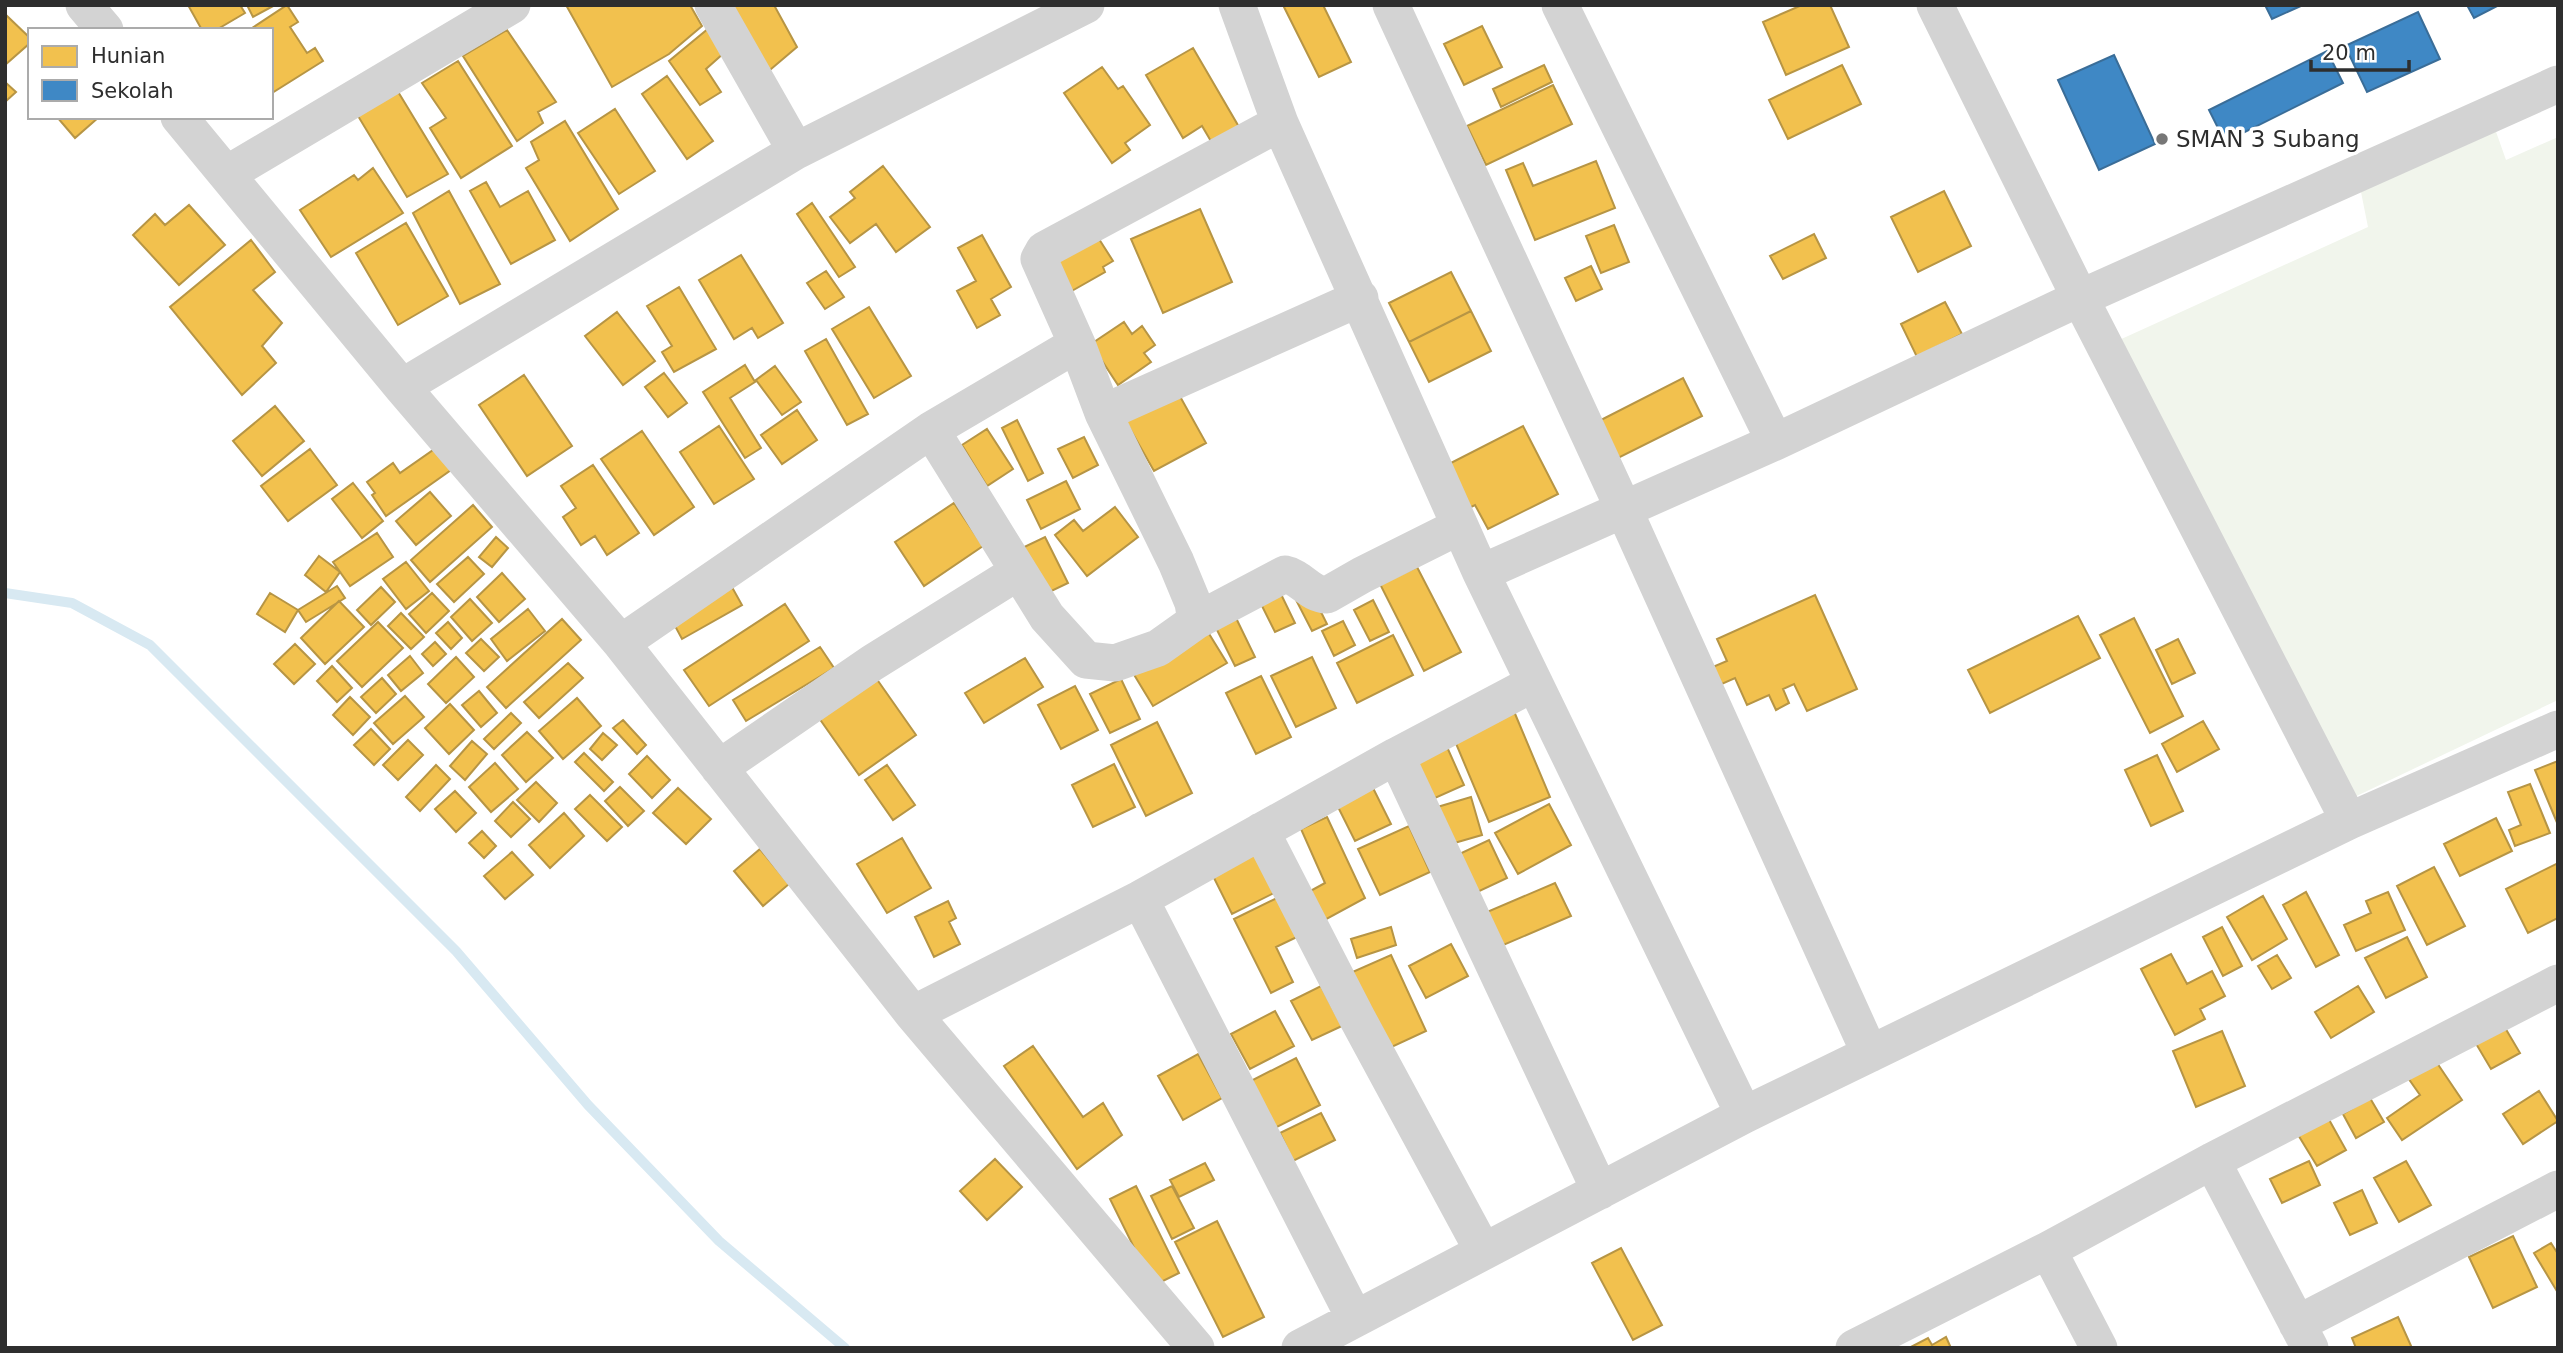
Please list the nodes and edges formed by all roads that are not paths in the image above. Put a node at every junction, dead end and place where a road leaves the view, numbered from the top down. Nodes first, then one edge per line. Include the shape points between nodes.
1 (84, 5) edge
2 (512, 5) edge
3 (713, 5) edge
4 (1086, 5) edge
5 (1237, 5) edge
6 (1391, 5) edge
7 (1560, 5) edge
8 (1935, 5) edge
9 (103, 28) edge
10 (2558, 84) edge
11 (181, 119) edge
12 (1280, 122) junction
13 (796, 151) junction
14 (227, 174) junction
15 (1360, 298) junction
16 (2080, 298) junction
17 (1077, 344) junction
18 (402, 387) junction
19 (1103, 413) junction
20 (932, 430) junction
21 (1775, 442) junction
22 (1624, 510) junction
23 (1460, 526) junction
24 (1018, 572) junction
25 (1481, 573) junction
26 (1196, 621) junction
27 (621, 643) junction
28 (1534, 682) junction
29 (2558, 729) edge
30 (1396, 756) junction
31 (719, 768) junction
32 (2349, 821) junction
33 (1261, 831) junction
34 (1140, 899) junction
35 (2558, 983) edge
36 (913, 1014) junction
37 (1870, 1054) junction
38 (1744, 1115) junction
39 (2211, 1161) junction
40 (2558, 1189) edge
41 (1600, 1191) junction
42 (2048, 1250) junction
43 (1483, 1251) junction
44 (1355, 1319) junction
45 (2303, 1336) edge
46 (1196, 1348) edge
47 (1300, 1348) edge
48 (1854, 1348) edge
49 (2099, 1348) edge

1 - 9 street
2 - 14 street
3 - 13 street
4 - 13 street
5 - 12 street
6 - 22 street
7 - 21 street
8 - 16 street
10 - 16 street
11 - 14 street
12 - 15 street
12 - 17 street via 1044,250 1039,259
13 - 18 street
14 - 18 street
15 - 19 street
15 - 23 street
16 - 21 street
16 - 32 street
17 - 19 street
17 - 20 street
18 - 27 street
19 - 26 street via 1176,562
20 - 24 street
20 - 27 street
21 - 22 street
22 - 25 street
22 - 37 street
23 - 25 street
23 - 26 street via 1327,596 1285,574
24 - 26 street via 1048,617 1086,660 1115,663 1158,648
24 - 31 street via 872,663
25 - 28 street
27 - 31 street
28 - 30 street
28 - 38 street
29 - 32 street
30 - 33 street
30 - 41 street
31 - 36 street
32 - 37 street
33 - 34 street
33 - 43 street
34 - 36 street
34 - 44 street
35 - 39 street
36 - 46 street
37 - 38 street
38 - 41 street
39 - 42 street
39 - 45 street
40 - 45 street
41 - 43 street
42 - 48 street
42 - 49 street
43 - 44 street
44 - 47 street

